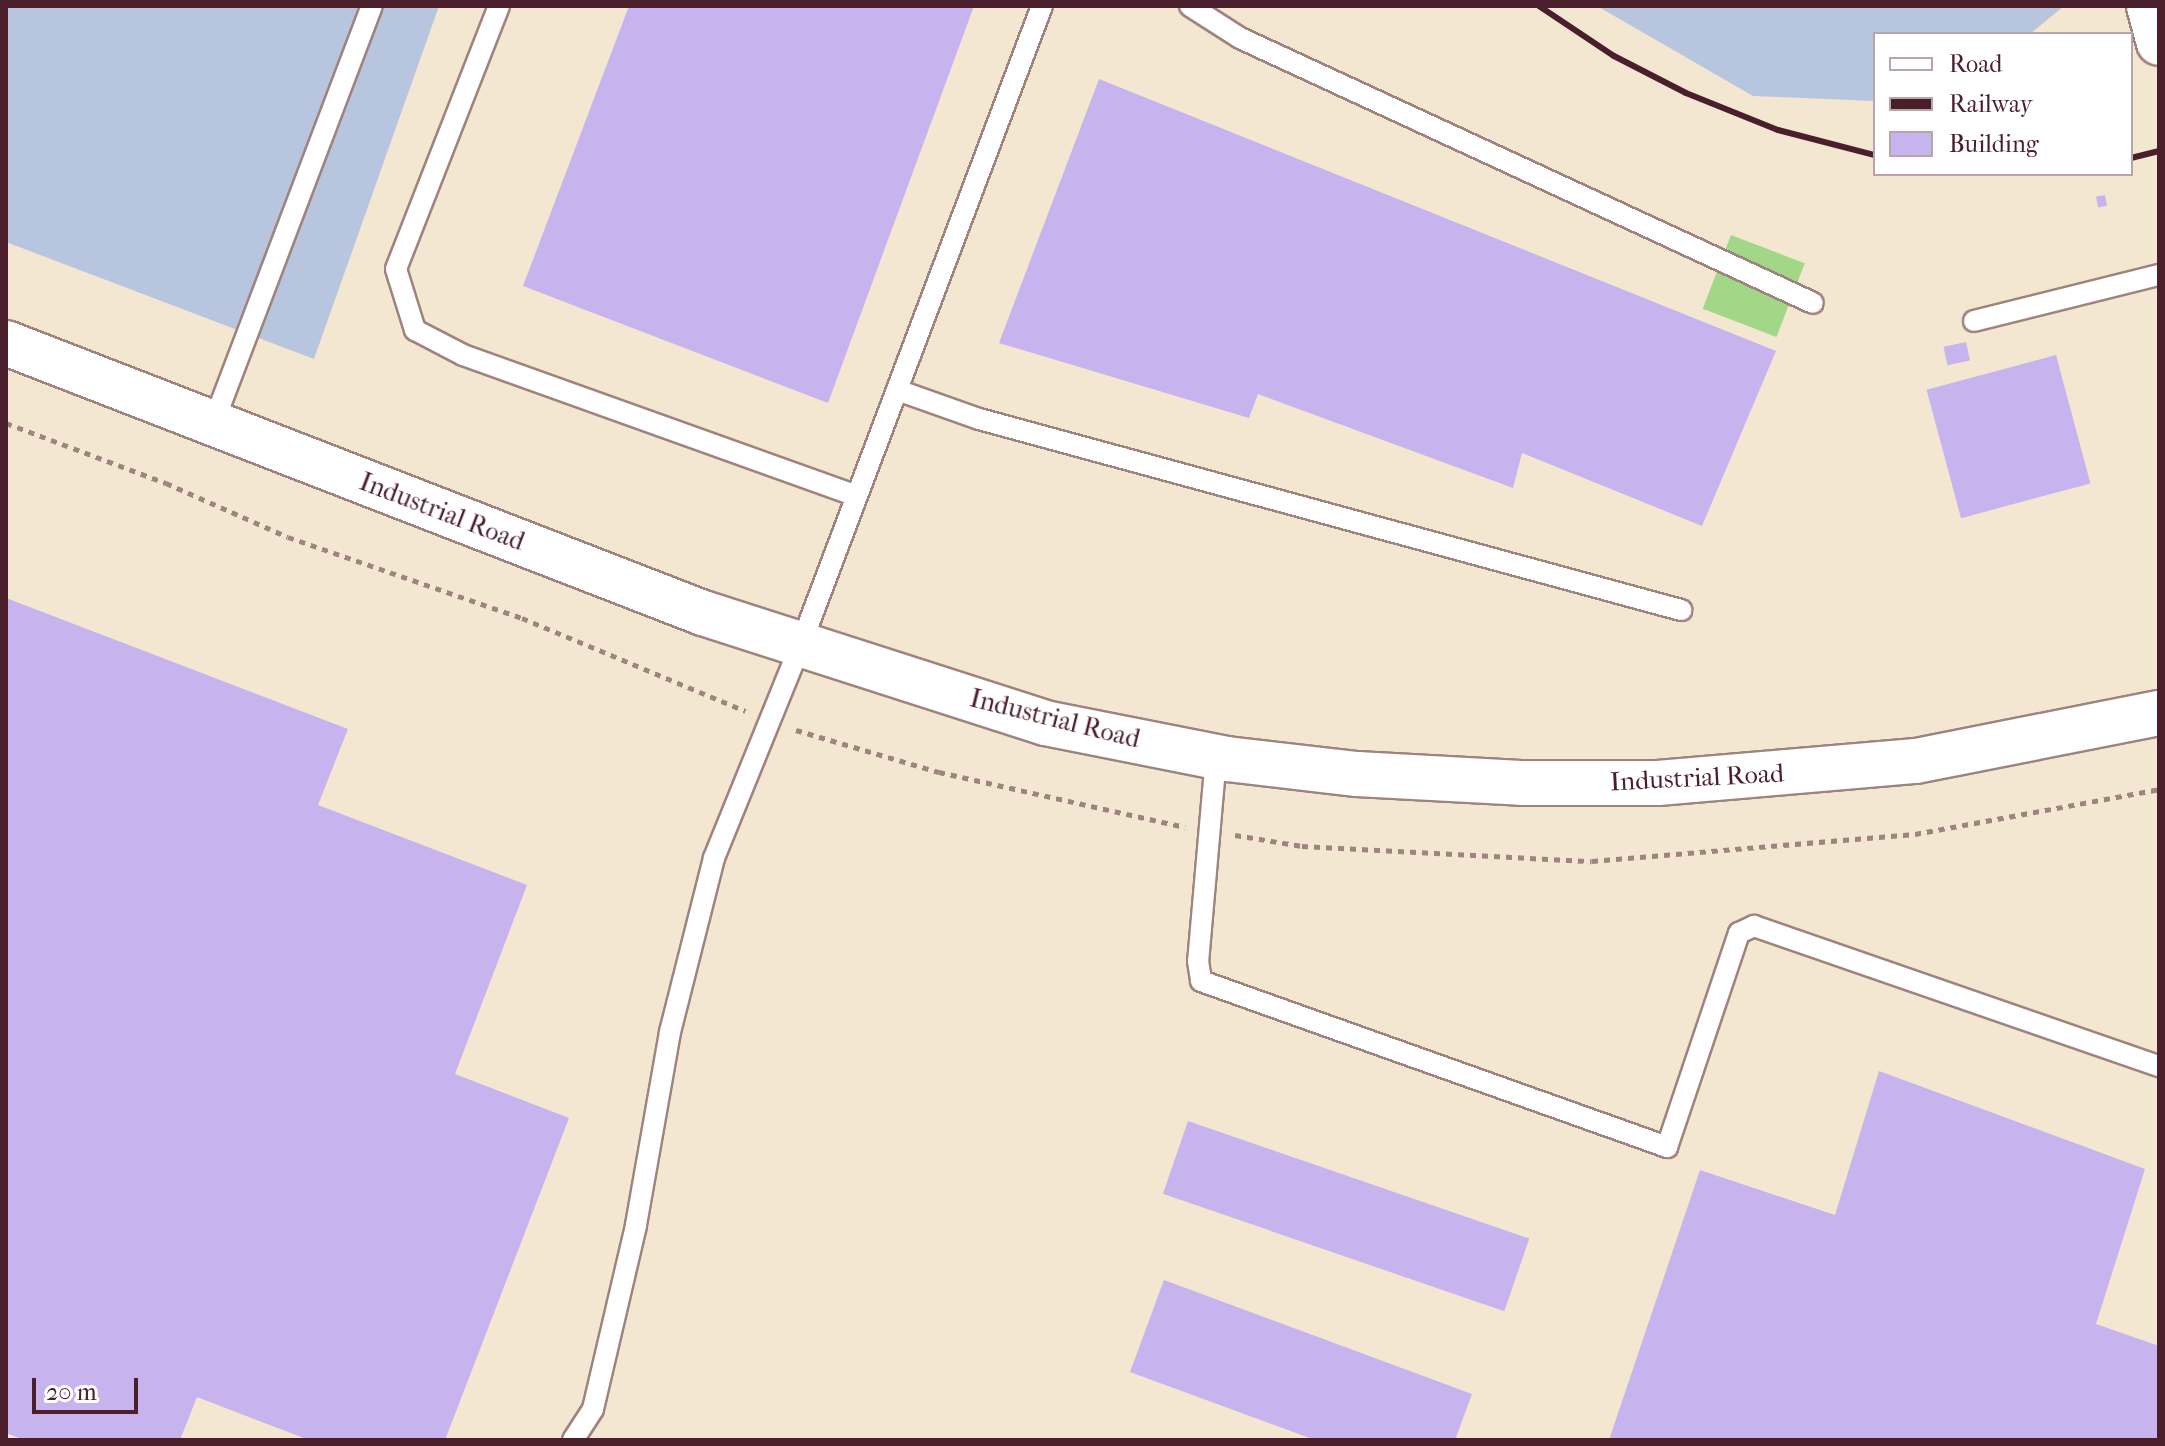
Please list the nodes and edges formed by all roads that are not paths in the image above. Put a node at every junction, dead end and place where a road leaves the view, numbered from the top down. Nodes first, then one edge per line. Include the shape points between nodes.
1 (372, 6) edge
2 (499, 6) edge
3 (1042, 6) edge
4 (1190, 6) edge
5 (2149, 6) edge
6 (2159, 43) edge
7 (2159, 275) edge
8 (1813, 303) dead end
9 (1974, 321) dead end
10 (6, 343) edge
11 (897, 390) junction
12 (213, 424) junction
13 (857, 496) junction
14 (1681, 610) dead end
15 (801, 644) junction
16 (2159, 713) edge
17 (1216, 757) junction
18 (2159, 1066) edge
19 (573, 1440) edge

1 - 12 lane
2 - 13 lane via 396,269 415,330 463,355
3 - 11 lane
4 - 8 lane via 1240,38
5 - 6 main road
7 - 9 lane
10 - 12 main road, Industrial Road
11 - 13 lane
11 - 14 lane via 979,419
12 - 15 main road, Industrial Road via 703,613
13 - 15 lane
15 - 17 main road, Industrial Road via 1045,723
15 - 19 lane via 714,858 670,1032 636,1225 593,1409
16 - 17 main road, Industrial Road via 1916,761 1658,783 1521,783 1357,774
17 - 18 lane via 1198,961 1201,981 1667,1147 1739,933 1754,926

